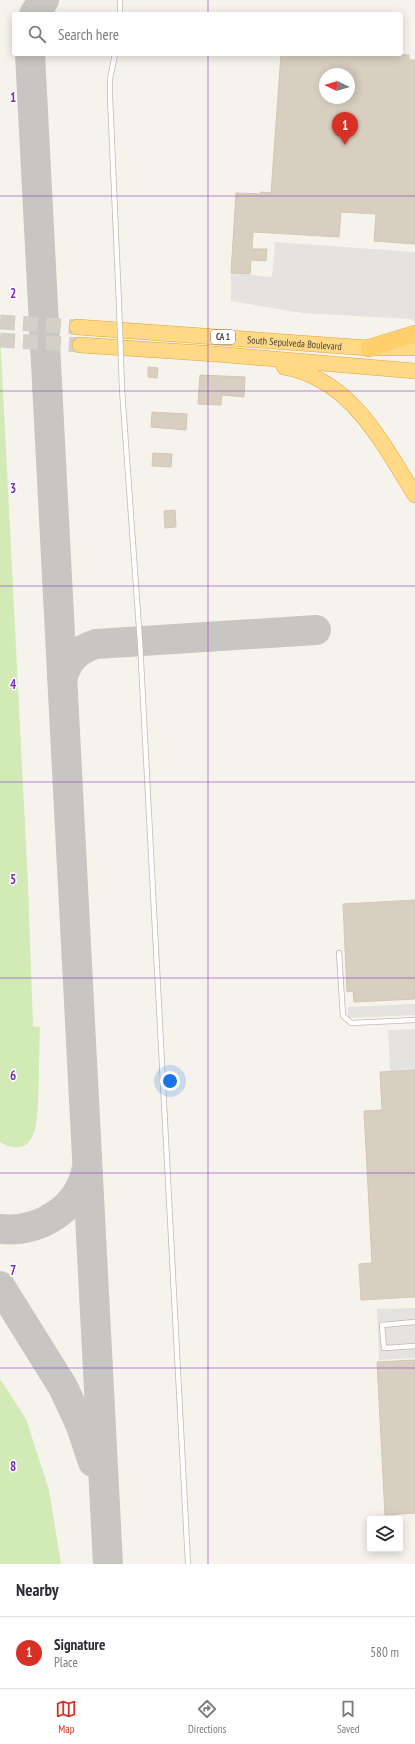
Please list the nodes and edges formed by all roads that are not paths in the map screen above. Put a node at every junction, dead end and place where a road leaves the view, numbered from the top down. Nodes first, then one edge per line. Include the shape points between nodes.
1 (120, 0) edge
2 (120, 12) edge
3 (115, 56) edge
4 (77, 327) tunnel mouth
5 (415, 334) edge
6 (80, 346) tunnel mouth
7 (369, 348) junction
8 (415, 348) edge
9 (216, 354) junction
10 (415, 371) edge
11 (415, 495) edge
12 (339, 953) dead end
13 (415, 1020) edge
14 (415, 1322) edge
15 (415, 1346) edge
16 (188, 1564) edge

1 - 2 lane
3 - 16 lane, bridge via 110,96 122,389 140,642
4 - 7 highway, South Sepulveda Boulevard / CA 1
5 - 7 highway
6 - 9 highway, South Sepulveda Boulevard / CA 1
7 - 8 highway, South Sepulveda Boulevard / CA 1
9 - 10 highway, South Sepulveda Boulevard / CA 1
9 - 11 highway via 298,370 323,381 348,399 372,426
12 - 13 lane via 343,1016 351,1023
14 - 15 lane via 382,1325 384,1348

